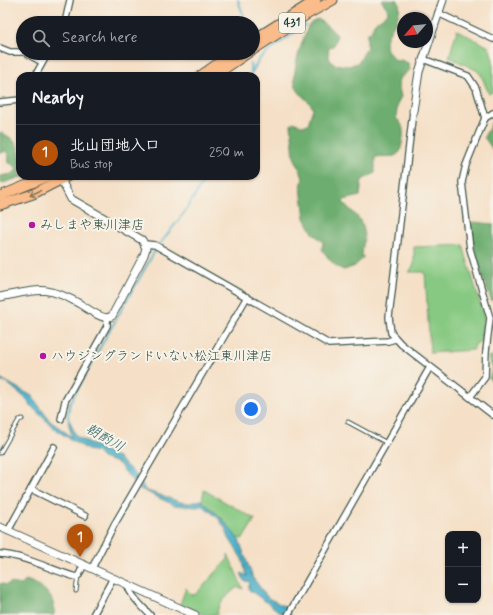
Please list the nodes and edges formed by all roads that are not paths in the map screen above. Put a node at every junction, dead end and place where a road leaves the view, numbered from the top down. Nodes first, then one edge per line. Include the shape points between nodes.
1 (70, 0) edge
2 (316, 0) edge
3 (333, 0) edge
4 (443, 0) edge
5 (438, 13) junction
6 (67, 16) edge
7 (260, 36) edge
8 (493, 39) edge
9 (260, 45) edge
10 (0, 48) edge
11 (16, 52) edge
12 (423, 59) junction
13 (38, 60) edge
14 (224, 60) edge
15 (238, 60) edge
16 (42, 62) joint
17 (37, 72) edge
18 (206, 72) edge
19 (220, 72) edge
20 (16, 100) edge
21 (0, 102) edge
22 (413, 111) joint
23 (493, 113) edge
24 (485, 118) junction
25 (38, 180) edge
26 (58, 180) edge
27 (64, 180) edge
28 (0, 196) edge
29 (0, 206) edge
30 (145, 244) junction
31 (0, 297) edge
32 (247, 297) junction
33 (107, 318) junction
34 (395, 338) junction
35 (430, 367) junction
36 (470, 397) junction
37 (493, 415) edge
38 (22, 419) dead end
39 (61, 419) dead end
40 (348, 422) dead end
41 (388, 443) junction
42 (54, 447) dead end
43 (0, 453) edge
44 (31, 489) junction
45 (85, 516) dead end
46 (0, 527) edge
47 (8, 531) junction
48 (0, 554) edge
49 (84, 564) junction
50 (92, 568) junction
51 (78, 576) junction
52 (113, 578) junction
53 (127, 584) junction
54 (76, 591) dead end
55 (93, 615) edge
56 (150, 615) edge
57 (195, 615) edge
58 (288, 615) edge

1 - 6 street
2 - 7 highway, 431
3 - 9 highway, 431
4 - 5 street
5 - 8 street
5 - 12 street
10 - 11 street
12 - 22 street
12 - 24 street via 468,76 476,88
13 - 16 street
14 - 18 highway
15 - 19 highway
16 - 17 street
20 - 21 street
22 - 34 street via 389,317 390,330
23 - 24 street
24 - 36 street via 462,182 470,249 490,318 485,377
25 - 28 highway
26 -> 29 highway via 33,194
27 - 30 street via 71,199 137,236
30 - 32 street via 162,248
30 - 33 street via 144,255 131,282 112,316
31 - 33 street via 38,289 54,291
32 - 34 street via 329,344 388,341
32 - 50 street
33 - 39 street via 107,326 65,401
34 - 35 street
35 - 36 street
35 - 41 street
36 - 37 street
38 - 43 lane
40 - 41 lane
41 - 58 street
42 - 44 street
44 - 45 street
44 - 47 street
46 - 47 street
47 - 49 street
48 - 51 street via 22,558
49 - 50 street
49 - 51 street
50 - 52 street
51 - 54 lane
52 - 53 street
52 - 55 street
53 - 56 street via 136,601
53 - 57 street

